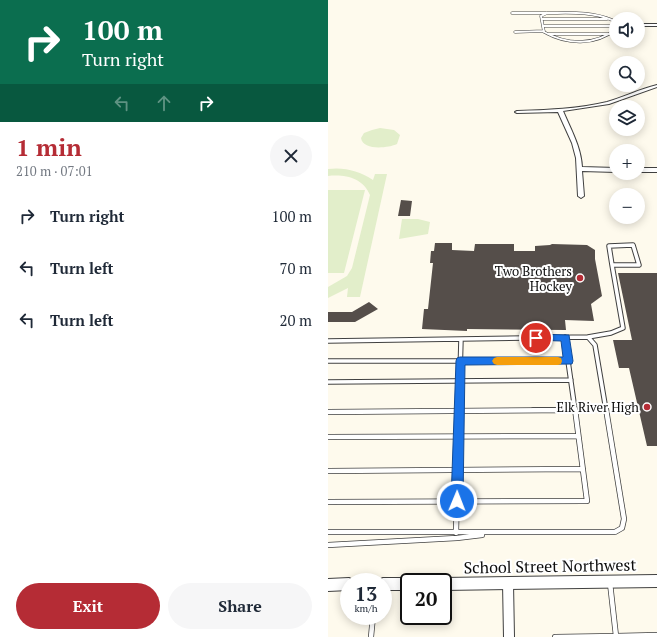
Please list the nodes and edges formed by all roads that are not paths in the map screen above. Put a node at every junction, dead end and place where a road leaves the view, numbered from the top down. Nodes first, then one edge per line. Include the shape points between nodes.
1 (512, 13) dead end
2 (547, 13) junction
3 (542, 19) junction
4 (609, 19) edge
5 (609, 19) edge
6 (645, 25) edge
7 (657, 25) edge
8 (543, 26) junction
9 (609, 26) edge
10 (544, 31) junction
11 (515, 32) dead end
12 (547, 34) junction
13 (609, 34) edge
14 (609, 34) edge
15 (657, 86) edge
16 (560, 110) junction
17 (517, 112) dead end
18 (581, 169) junction
19 (609, 170) edge
20 (645, 170) edge
21 (657, 170) edge
22 (581, 196) dead end
23 (612, 265) junction
24 (565, 337) junction
25 (588, 337) junction
26 (461, 339) junction
27 (328, 341) edge
28 (328, 361) edge
29 (460, 361) junction
30 (568, 361) junction
31 (571, 380) junction
32 (460, 381) junction
33 (328, 382) edge
34 (575, 410) junction
35 (459, 411) junction
36 (328, 412) edge
37 (578, 436) junction
38 (459, 437) junction
39 (328, 438) edge
40 (583, 469) junction
41 (458, 470) junction
42 (328, 471) edge
43 (457, 501) junction
44 (328, 502) edge
45 (328, 532) edge
46 (500, 532) junction
47 (456, 533) junction
48 (328, 545) edge
49 (657, 581) edge
50 (610, 582) junction
51 (508, 583) junction
52 (328, 584) edge
53 (340, 584) edge
54 (452, 584) edge
55 (372, 625) edge
56 (657, 635) edge
57 (616, 636) junction
58 (371, 637) edge
59 (509, 637) edge
60 (555, 637) edge

1 - 2 lane
2 - 3 lane via 541,16
2 - 4 lane via 584,13
3 - 5 lane
3 - 8 lane
6 - 7 street
8 - 9 lane
8 - 10 lane
10 - 11 lane
10 - 12 lane
12 - 13 lane via 565,41 598,40
12 - 14 lane
15 - 16 street via 606,103
16 - 17 street
16 - 18 street via 575,143
18 - 19 street
18 - 22 street
20 - 21 street
23 - 23 lane via 609,246 634,245 639,265
23 - 25 lane via 623,328
24 - 25 lane
24 - 26 lane
24 - 30 lane
25 - 46 lane via 595,345 624,519 622,528 615,532
26 - 27 lane
26 - 29 lane
28 - 29 lane
29 - 30 lane
29 - 32 lane
30 - 31 lane
31 - 32 lane
31 - 34 lane
32 - 33 lane
32 - 35 lane
34 - 35 lane
34 - 37 lane
35 - 36 lane
35 - 38 lane
37 - 38 lane
37 - 40 lane
38 - 39 lane
38 - 41 lane
40 - 41 lane
40 - 43 lane via 587,501
41 - 42 lane
41 - 43 lane
43 - 44 lane
43 - 47 lane
45 - 47 lane
46 - 47 lane
46 - 48 lane via 457,538
49 - 50 street, School Street Northwest
50 - 51 street, School Street Northwest
50 - 57 lane
51 - 54 street, School Street Northwest
51 - 59 street
52 - 53 street
55 - 58 lane
56 - 57 lane
57 - 60 lane

